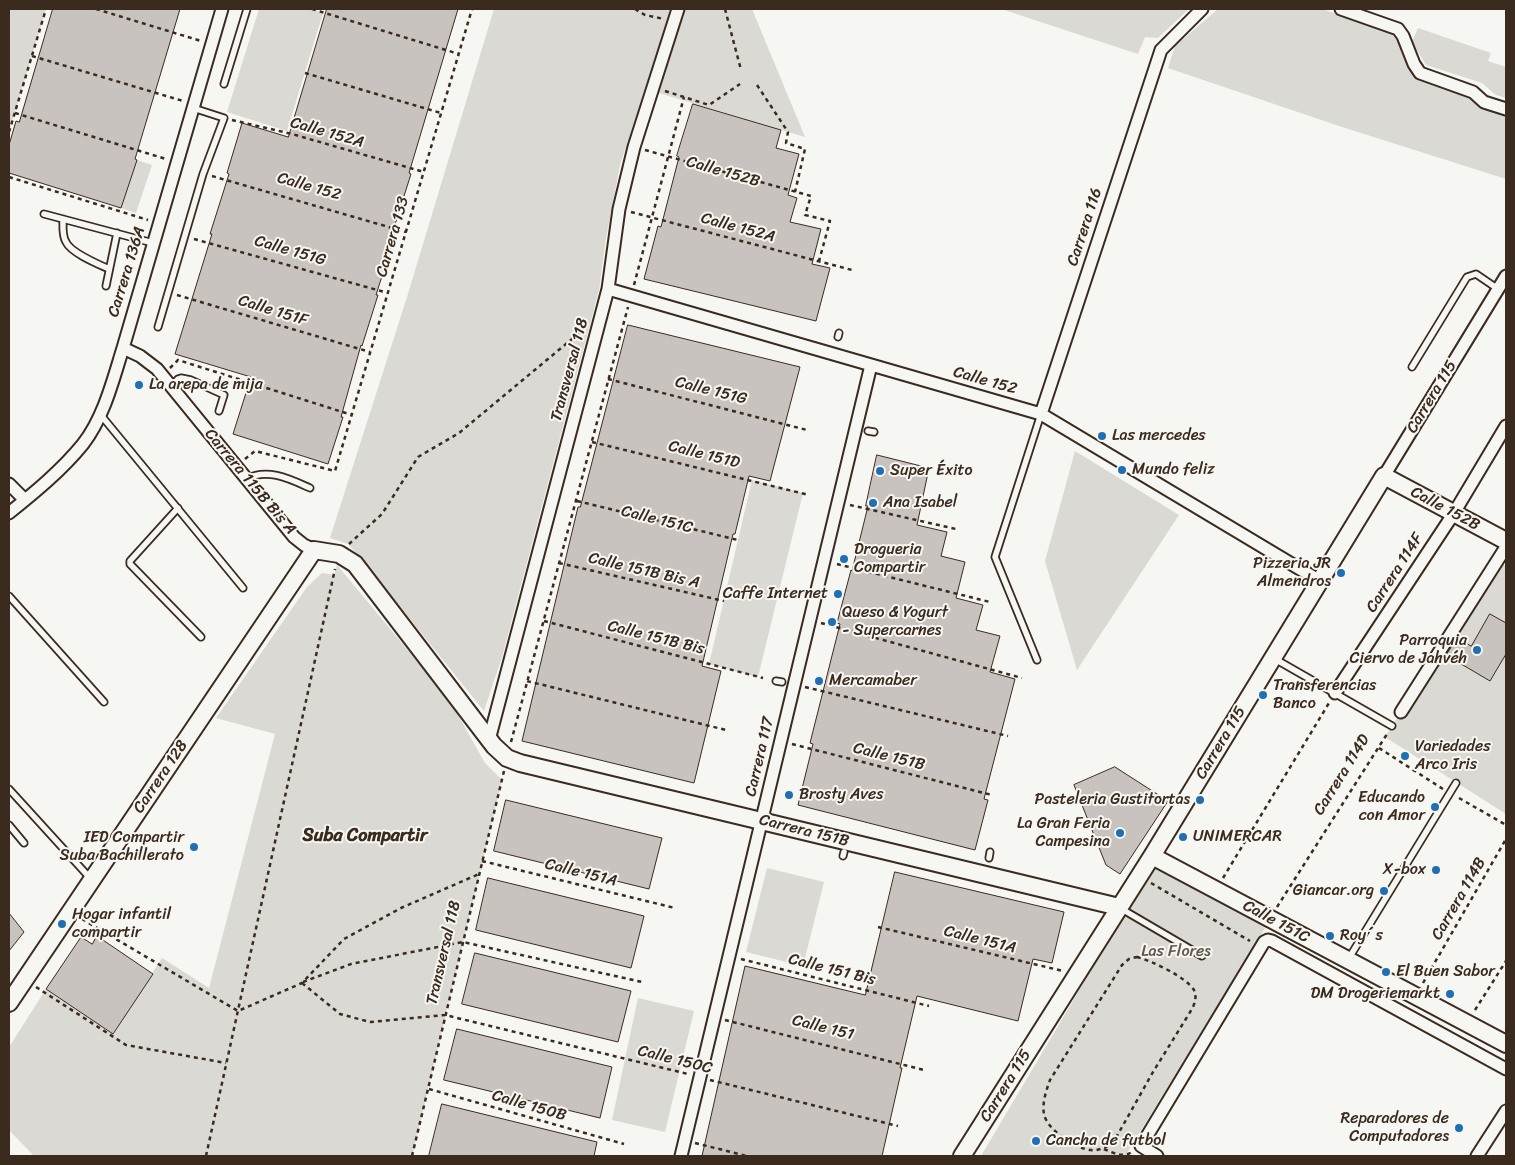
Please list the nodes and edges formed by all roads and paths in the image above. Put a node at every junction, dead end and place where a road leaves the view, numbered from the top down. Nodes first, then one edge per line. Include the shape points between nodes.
1 (46, 9) edge
2 (96, 9) edge
3 (222, 9) edge
4 (247, 9) edge
5 (312, 9) edge
6 (472, 9) edge
7 (635, 9) edge
8 (678, 9) edge
9 (725, 9) edge
10 (1202, 9) edge
11 (1341, 9) edge
12 (674, 21) junction
13 (212, 44) junction
14 (459, 54) junction
15 (32, 56) junction
16 (740, 70) dead end
17 (304, 73) dead end
18 (224, 84) dead end
19 (740, 84) dead end
20 (757, 86) dead end
21 (652, 87) junction
22 (684, 97) junction
23 (193, 106) junction
24 (1506, 109) edge
25 (15, 112) junction
26 (441, 113) junction
27 (224, 118) junction
28 (9, 132) edge
29 (634, 147) junction
30 (668, 157) junction
31 (177, 162) junction
32 (424, 172) junction
33 (203, 174) junction
34 (9, 177) edge
35 (795, 192) junction
36 (619, 209) junction
37 (44, 214) dead end
38 (652, 217) junction
39 (63, 219) junction
40 (159, 223) junction
41 (406, 232) junction
42 (117, 233) junction
43 (185, 236) junction
44 (153, 243) junction
45 (819, 260) junction
46 (109, 270) junction
47 (852, 270) dead end
48 (1506, 276) edge
49 (106, 286) dead end
50 (608, 289) junction
51 (168, 292) junction
52 (1502, 292) edge
53 (388, 293) junction
54 (631, 295) junction
55 (599, 325) junction
56 (158, 327) dead end
57 (123, 348) junction
58 (370, 352) junction
59 (871, 365) junction
60 (1412, 366) dead end
61 (162, 376) junction
62 (608, 379) junction
63 (171, 387) junction
64 (219, 411) dead end
65 (100, 413) junction
66 (1041, 414) junction
67 (352, 415) junction
68 (1506, 426) edge
69 (807, 430) dead end
70 (592, 442) junction
71 (236, 466) junction
72 (1384, 476) junction
73 (247, 479) junction
74 (9, 484) edge
75 (310, 488) dead end
76 (809, 496) dead end
77 (25, 500) junction
78 (576, 500) junction
79 (838, 502) junction
80 (178, 508) junction
81 (9, 513) edge
82 (1454, 513) junction
83 (956, 529) dead end
84 (738, 540) dead end
85 (1506, 541) edge
86 (1506, 548) edge
87 (314, 550) junction
88 (339, 554) junction
89 (824, 561) junction
90 (559, 563) junction
91 (1320, 581) junction
92 (243, 588) dead end
93 (9, 596) edge
94 (724, 600) dead end
95 (990, 602) dead end
96 (810, 620) junction
97 (544, 621) junction
98 (201, 637) dead end
99 (1273, 658) junction
100 (1037, 660) dead end
101 (763, 678) dead end
102 (1022, 678) dead end
103 (527, 681) junction
104 (784, 683) junction
105 (1335, 694) junction
106 (104, 702) dead end
107 (1401, 712) dead end
108 (1392, 726) joint
109 (726, 730) dead end
110 (1008, 736) dead end
111 (781, 741) junction
112 (491, 743) junction
113 (507, 758) junction
114 (1456, 783) dead end
115 (9, 789) edge
116 (992, 795) dead end
117 (762, 821) junction
118 (9, 825) edge
119 (1506, 839) edge
120 (24, 843) dead end
121 (1152, 856) junction
122 (482, 860) junction
123 (479, 874) junction
124 (1138, 876) junction
125 (92, 880) junction
126 (1216, 890) junction
127 (1119, 907) junction
128 (675, 908) dead end
129 (70, 912) junction
130 (1269, 918) junction
131 (878, 927) dead end
132 (463, 942) junction
133 (1264, 944) junction
134 (729, 956) junction
135 (1202, 956) dead end
136 (1348, 960) junction
137 (1506, 961) edge
138 (1077, 975) junction
139 (25, 980) junction
140 (642, 982) dead end
141 (302, 983) junction
142 (1415, 996) junction
143 (9, 1004) edge
144 (929, 1006) dead end
145 (238, 1011) junction
146 (445, 1015) junction
147 (714, 1018) junction
148 (1467, 1023) junction
149 (1506, 1044) edge
150 (226, 1063) junction
151 (1506, 1069) edge
152 (924, 1070) dead end
153 (700, 1077) junction
154 (428, 1088) junction
155 (1506, 1111) edge
156 (898, 1126) dead end
157 (685, 1141) junction
158 (624, 1144) dead end
159 (1141, 1146) junction
160 (1104, 1149) junction
161 (206, 1156) edge
162 (412, 1156) edge
163 (681, 1156) edge
164 (747, 1156) edge
165 (962, 1156) edge
166 (1157, 1156) edge
167 (1477, 1156) edge

1 - 15 path
2 - 13 path
3 - 13 street, Carrera 136A
4 - 18 lane
5 - 14 path
6 - 14 path, Carrera 133
7 - 12 path via 645,15
8 - 12 street, Transversal 118
9 - 16 path
10 - 66 street, Carrera 116 via 1161,50
11 - 24 street via 1398,30 1420,73 1473,92 1484,102
12 - 21 street, Transversal 118
13 - 23 street, Carrera 136A
14 - 26 path, Carrera 133
15 - 23 path
15 - 25 path
17 - 26 path
19 - 22 path via 709,105
20 - 35 path via 788,132 786,144 806,150
21 - 22 path
21 - 29 street, Transversal 118
22 - 30 path, Transversal 118
23 - 27 lane
23 - 31 street, Carrera 136A
25 - 28 path
25 - 31 path
26 - 32 path, Carrera 133
27 - 32 path, Calle 152A
27 - 33 lane
29 - 30 path, Calle 152B
29 - 36 street, Transversal 118
30 - 35 path, Calle 152B
30 - 38 path, Transversal 118
31 - 40 street, Carrera 136A
32 - 41 path, Carrera 133
33 - 41 path, Calle 152
33 - 43 lane
34 - 40 path
35 - 45 path, Calle 152B via 811,196 806,215 830,221
36 - 38 path, Calle 152A
36 - 50 street, Transversal 118
37 - 39 lane
38 - 45 path, Calle 152A
38 - 54 path, Transversal 118
39 - 42 lane
39 - 46 lane via 66,244
40 - 44 street, Carrera 136A
41 - 53 path, Carrera 133
42 - 44 lane
42 - 46 lane
43 - 51 lane
43 - 53 path, Calle 151G
44 - 57 street, Carrera 136A
45 - 47 path, Calle 152A
46 - 49 lane
48 - 52 street, Carrera 115
50 - 54 street, Calle 152
50 - 55 street, Transversal 118
51 - 56 lane
51 - 58 path, Calle 151F
52 - 60 lane via 1476,274 1468,277
52 - 72 street, Carrera 115
53 - 58 path, Carrera 133
54 - 59 street, Calle 152
54 - 62 path, Transversal 118
55 - 88 path via 590,324 458,433 418,457 382,514
55 - 112 street, Transversal 118
57 - 61 street, Carrera 115B Bis A via 140,356
57 - 65 street, Carrera 136A
58 - 67 path, Carrera 133
59 - 66 street, Calle 152
59 - 79 street, Carrera 117
61 - 63 street, Carrera 115B Bis A
61 - 67 path via 178,360
62 - 69 path, Calle 151G
62 - 70 path, Transversal 118
63 - 64 lane via 178,379 186,378 224,395
63 - 71 street, Carrera 115B Bis A
65 - 77 street, Carrera 136A via 83,444
65 - 80 lane
66 - 91 street, Calle 152
66 - 100 lane via 995,557
67 - 71 path, Carrera 133 via 335,471 255,451
68 - 82 street, Carrera 114F
70 - 76 path, Calle 151D
70 - 78 path, Transversal 118
71 - 73 street, Carrera 115B Bis A
72 - 82 street, Calle 152B
72 - 91 street, Carrera 115
73 - 75 lane via 275,475
73 - 87 street, Carrera 115B Bis A via 294,537
74 - 77 street
77 - 81 street, Carrera 136A
78 - 84 path, Calle 151C
78 - 90 path, Transversal 118
79 - 83 path
79 - 89 street, Carrera 117
80 - 92 lane
80 - 98 lane via 130,564
82 - 85 street, Calle 152B
82 - 105 street, Carrera 114F
86 - 107 street
87 - 88 street, Carrera 115B Bis A
87 - 125 street, Carrera 128
88 - 112 street, Carrera 115B Bis A via 354,564
88 - 145 path
89 - 95 path
89 - 96 street, Carrera 117
90 - 94 path, Calle 151B Bis A
90 - 97 path, Transversal 118
91 - 99 street, Carrera 115
93 - 106 lane
96 - 102 path
96 - 104 street, Carrera 117
97 - 101 path, Calle 151B Bis
97 - 103 path, Transversal 118
99 - 105 lane
99 - 121 street, Carrera 115
103 - 109 path
103 - 113 path, Transversal 118
104 - 110 path
104 - 111 street, Carrera 117
105 - 108 lane
105 - 126 path
108 - 130 path, Carrera 114D
111 - 116 path, Calle 151B
111 - 117 street, Carrera 117
112 - 113 street, Carrera 151B
113 - 117 street, Carrera 151B
113 - 122 path, Transversal 118
114 - 136 lane
115 - 125 lane
117 - 127 street, Carrera 151B
117 - 134 street, Carrera 117
118 - 120 lane
119 - 142 path, Carrera 114B
121 - 124 street, Carrera 115
121 - 126 street, Calle 151C
122 - 123 path, Transversal 118
122 - 128 path, Calle 151A
123 - 132 path, Transversal 118
123 - 141 path via 401,908 344,939
124 - 127 street, Carrera 115
124 - 133 path
125 - 129 street, Carrera 128
126 - 130 street, Calle 151C
127 - 135 lane
127 - 138 street, Carrera 115
129 - 139 street, Carrera 128
129 - 145 path
130 - 136 street, Calle 151C
131 - 138 path, Calle 151A
132 - 140 path
132 - 141 path via 351,964
132 - 146 path, Transversal 118
133 - 151 street, Calle 151C via 1272,941
133 - 159 street
134 - 144 path, Calle 151 Bis
134 - 147 street, Carrera 117
136 - 142 street, Calle 151C
137 - 148 path
138 - 165 street, Carrera 115
139 - 143 street, Carrera 128
139 - 150 path via 126,1045
141 - 145 path
141 - 146 path, Calle 150C via 340,1014 370,1022
142 - 148 street, Calle 151C
145 - 150 path
146 - 153 path, Calle 150C
146 - 154 path, Transversal 118
147 - 152 path, Calle 151
147 - 153 street, Carrera 117
148 - 149 street, Calle 151C
150 - 161 path
153 - 156 path, Calle 150C
153 - 157 street, Carrera 117
154 - 158 path, Calle 150B
154 - 162 path, Transversal 118
155 - 167 street
157 - 163 street, Carrera 117
157 - 164 path
159 - 160 path via 1127,1155 1117,1155
159 - 166 street
160 - 160 path via 1112,1143 1196,999 1186,982 1137,957 1122,965 1050,1080 1045,1094 1044,1113 1050,1128 1067,1141 1090,1150

